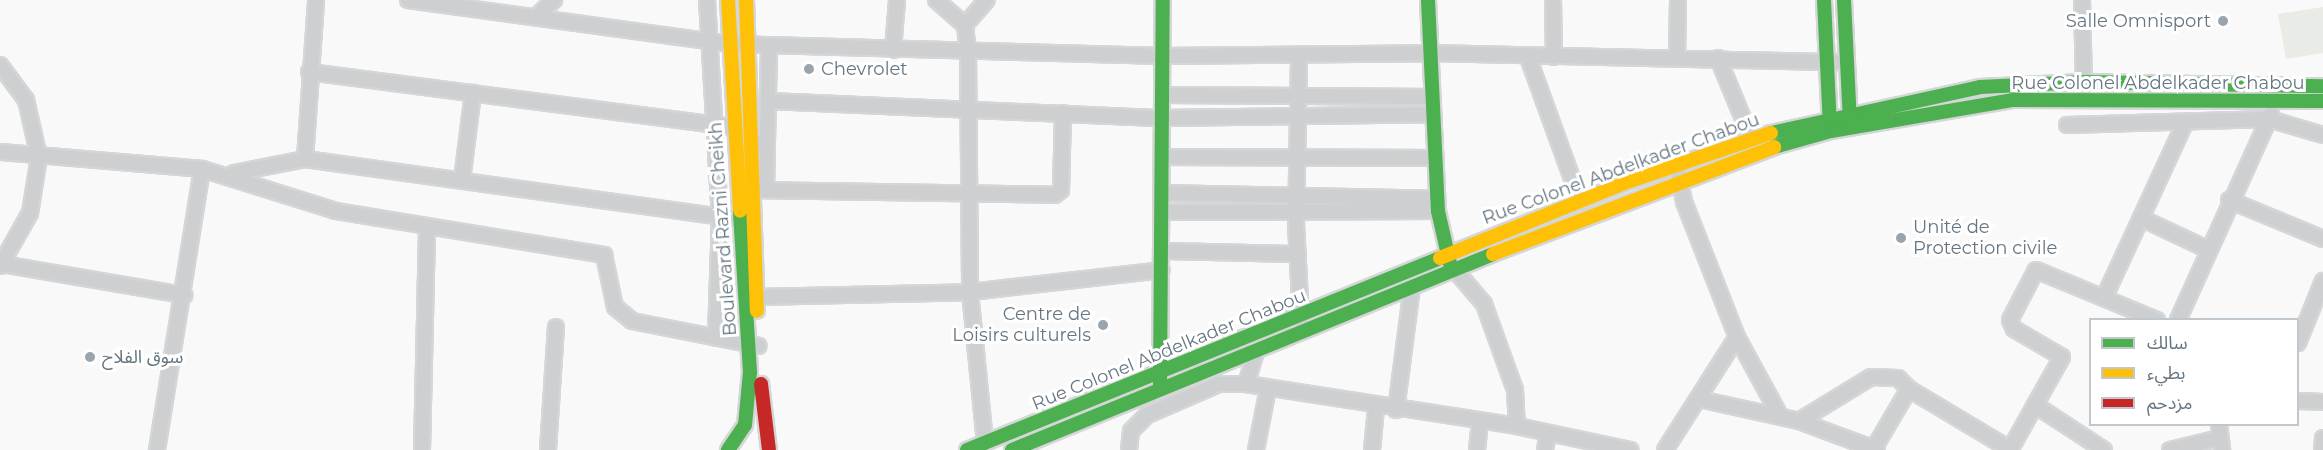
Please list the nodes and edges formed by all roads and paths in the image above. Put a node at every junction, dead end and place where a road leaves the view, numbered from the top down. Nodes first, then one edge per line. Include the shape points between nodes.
1 (316, 0) edge
2 (408, 0) edge
3 (554, 0) edge
4 (707, 0) edge
5 (728, 0) edge
6 (746, 0) edge
7 (897, 0) edge
8 (936, 0) edge
9 (987, 0) edge
10 (1163, 0) edge
11 (1428, 0) edge
12 (1552, 0) edge
13 (1678, 0) edge
14 (1824, 0) edge
15 (1844, 0) edge
16 (2082, 0) edge
17 (539, 14) junction
18 (965, 25) junction
19 (709, 39) junction
20 (730, 44) junction
21 (748, 44) junction
22 (769, 45) junction
23 (893, 50) junction
24 (968, 52) junction
25 (1429, 53) junction
26 (1163, 56) junction
27 (1528, 57) junction
28 (1554, 57) junction
29 (1299, 58) junction
30 (1677, 58) junction
31 (1718, 58) junction
32 (1824, 61) junction
33 (1844, 63) junction
34 (0, 65) edge
35 (309, 72) junction
36 (2084, 82) junction
37 (2279, 84) junction
38 (2323, 86) edge
39 (474, 93) junction
40 (1162, 95) junction
41 (1300, 96) junction
42 (1432, 97) junction
43 (2084, 99) junction
44 (2274, 100) junction
45 (769, 101) junction
46 (2323, 101) edge
47 (970, 110) junction
48 (1847, 112) junction
49 (1063, 113) junction
50 (1432, 114) junction
51 (1827, 117) junction
52 (1162, 118) junction
53 (1300, 118) junction
54 (2269, 119) junction
55 (2185, 123) junction
56 (714, 124) junction
57 (2067, 125) dead end
58 (734, 127) junction
59 (1851, 127) junction
60 (1831, 131) junction
61 (2323, 135) edge
62 (1751, 138) junction
63 (767, 142) junction
64 (751, 144) junction
65 (0, 152) edge
66 (39, 157) junction
67 (1162, 157) junction
68 (1298, 158) junction
69 (1435, 158) junction
70 (305, 159) junction
71 (1676, 164) junction
72 (202, 169) junction
73 (228, 174) junction
74 (462, 180) junction
75 (1680, 182) junction
76 (759, 190) junction
77 (1161, 193) junction
78 (968, 195) junction
79 (1297, 196) junction
80 (2229, 200) junction
81 (1580, 201) junction
82 (1437, 205) junction
83 (1161, 212) junction
84 (1296, 214) junction
85 (720, 216) junction
86 (2141, 218) junction
87 (738, 219) junction
88 (427, 228) junction
89 (2323, 238) edge
90 (2207, 249) junction
91 (1162, 251) junction
92 (1298, 254) junction
93 (1444, 255) junction
94 (1, 265) edge
95 (1162, 270) junction
96 (1455, 270) junction
97 (2323, 281) edge
98 (1412, 287) junction
99 (970, 292) junction
100 (184, 295) junction
101 (756, 297) junction
102 (2104, 298) junction
103 (1300, 316) junction
104 (2152, 318) edge
105 (2179, 318) edge
106 (556, 327) dead end
107 (1305, 335) junction
108 (1737, 337) junction
109 (716, 338) junction
110 (2299, 341) edge
111 (754, 345) junction
112 (1255, 355) junction
113 (1158, 376) junction
114 (1246, 384) junction
115 (1268, 388) junction
116 (1909, 389) junction
117 (1162, 393) junction
118 (1699, 399) junction
119 (2299, 401) edge
120 (2323, 402) edge
121 (2035, 405) junction
122 (1376, 408) junction
123 (1396, 410) junction
124 (1780, 417) junction
125 (1480, 421) junction
126 (1799, 421) junction
127 (1517, 426) junction
128 (1548, 433) junction
129 (2220, 438) edge
130 (2323, 438) edge
131 (984, 443) junction
132 (1875, 449) edge
133 (2011, 449) edge
134 (157, 450) edge
135 (422, 450) edge
136 (548, 450) edge
137 (728, 450) edge
138 (769, 450) edge
139 (967, 450) edge
140 (1012, 450) edge
141 (1129, 450) edge
142 (1256, 450) edge
143 (1372, 450) edge
144 (1477, 450) edge
145 (1545, 450) edge
146 (1630, 450) edge
147 (1665, 450) edge
148 (2104, 450) edge
149 (2170, 450) edge
150 (2322, 450) edge

1 - 35 street
2 - 17 street
3 - 17 street
4 - 19 street
5 - 20 main road, Boulevard Razni Cheikh
6 - 21 main road, Boulevard Razni Cheikh
7 - 23 street
8 - 18 street
9 - 18 street
10 - 26 main road
11 - 25 main road
12 - 28 street
13 - 30 street
14 - 32 main road
15 - 33 main road
16 - 36 street
17 - 19 street
18 - 24 street
19 - 20 street
19 - 56 street
20 - 21 street
20 - 58 main road, Boulevard Razni Cheikh
21 - 22 street
21 - 64 main road, Boulevard Razni Cheikh
22 - 23 street
22 - 45 street
23 - 24 street
24 - 26 street
24 - 47 street
25 - 27 street
25 - 29 street
25 - 42 main road
26 - 29 street
26 - 40 main road
27 - 28 street
27 - 81 street
28 - 30 street
29 - 41 street
30 - 31 street
31 - 32 street
31 - 62 street
32 - 33 street
32 - 51 main road
33 - 48 main road
34 - 66 street via 26,100
35 - 39 street
35 - 70 street
36 - 37 main road, Rue Colonel Abdelkader Chabou
36 - 43 street
36 - 48 main road, Rue Colonel Abdelkader Chabou via 1980,87
37 - 38 main road, Rue Colonel Abdelkader Chabou
37 - 44 street
39 - 56 street
39 - 74 street
40 - 41 street
40 - 52 main road
41 - 42 street
41 - 53 street
42 - 50 main road
43 - 44 main road, Rue Colonel Abdelkader Chabou
43 - 59 main road, Rue Colonel Abdelkader Chabou via 1967,106
44 - 46 main road, Rue Colonel Abdelkader Chabou
44 - 54 street
45 - 47 street
45 - 63 street
47 - 49 street
47 - 78 street
48 - 51 main road, Rue Colonel Abdelkader Chabou
48 - 59 main road
49 - 52 street
49 - 78 street via 1061,189 1056,195
50 - 53 street
50 - 69 main road
51 - 60 main road
51 - 62 main road, Rue Colonel Abdelkader Chabou
52 - 53 street
52 - 67 main road
53 - 68 street
54 - 55 street
54 - 61 street
54 - 80 street
55 - 57 street
55 - 86 street
56 - 58 street
56 - 85 street
58 - 87 main road, Boulevard Razni Cheikh
59 - 60 main road, Rue Colonel Abdelkader Chabou
60 - 75 main road, Rue Colonel Abdelkader Chabou via 1749,154
62 - 71 main road, Rue Colonel Abdelkader Chabou
63 - 64 street
63 - 76 street
64 - 76 main road, Boulevard Razni Cheikh
65 - 66 street
66 - 72 street
66 - 94 street via 30,213
67 - 68 street
67 - 77 main road
68 - 69 street
68 - 79 street
69 - 82 main road
70 - 73 street
70 - 74 street
71 - 75 street
71 - 81 main road, Rue Colonel Abdelkader Chabou
72 - 73 street
72 - 100 street
73 - 88 street via 336,211
74 - 85 street
75 - 96 main road, Rue Colonel Abdelkader Chabou
75 - 108 street
76 - 78 street
76 - 101 main road, Boulevard Razni Cheikh
77 - 79 street
77 - 83 main road
78 - 99 street
79 - 82 street
79 - 84 street
80 - 89 street
80 - 90 street
81 - 93 main road, Rue Colonel Abdelkader Chabou
82 - 84 street
82 - 93 main road
83 - 84 street
83 - 91 main road
84 - 92 street
85 - 87 street
85 - 109 street
86 - 90 street
86 - 102 street
87 - 111 main road, Boulevard Razni Cheikh
88 - 109 street via 604,255 610,292 621,314
88 - 135 street
90 - 105 street
91 - 92 street
91 - 95 main road
92 - 103 street
93 - 96 main road
93 - 103 main road, Rue Colonel Abdelkader Chabou
94 - 100 street
95 - 99 street
95 - 113 main road
96 - 98 main road, Rue Colonel Abdelkader Chabou
96 - 127 street via 1484,304 1515,390
97 - 110 street
98 - 107 main road, Rue Colonel Abdelkader Chabou
98 - 123 street
99 - 101 street
99 - 131 street
100 - 134 street
101 - 111 main road, Boulevard Razni Cheikh
102 - 104 street
102 - 121 street via 2040,270 2030,275 2010,320 2014,329 2062,357
103 - 107 street
103 - 113 main road, Rue Colonel Abdelkader Chabou
106 - 136 street
107 - 112 main road, Rue Colonel Abdelkader Chabou
108 - 118 street
108 - 124 street
109 - 111 street
111 - 137 main road, Boulevard Razni Cheikh via 749,408
111 - 138 main road, Boulevard Razni Cheikh
112 - 114 street
112 - 117 main road, Rue Colonel Abdelkader Chabou
113 - 117 main road
113 - 131 main road, Rue Colonel Abdelkader Chabou
114 - 115 street
114 - 141 street via 1219,384 1147,415 1131,431
115 - 122 street
115 - 142 street
116 - 126 street via 1898,378 1871,377
116 - 132 street
116 - 133 street
117 - 140 main road, Rue Colonel Abdelkader Chabou
118 - 124 street
118 - 147 street
119 - 120 street
121 - 133 street
121 - 148 street
122 - 123 street
122 - 143 street
123 - 125 street
124 - 126 street
125 - 127 street
125 - 144 street
126 - 132 street
127 - 128 street
128 - 145 street
128 - 146 street
129 - 149 street
130 - 150 street
131 - 139 main road, Rue Colonel Abdelkader Chabou

